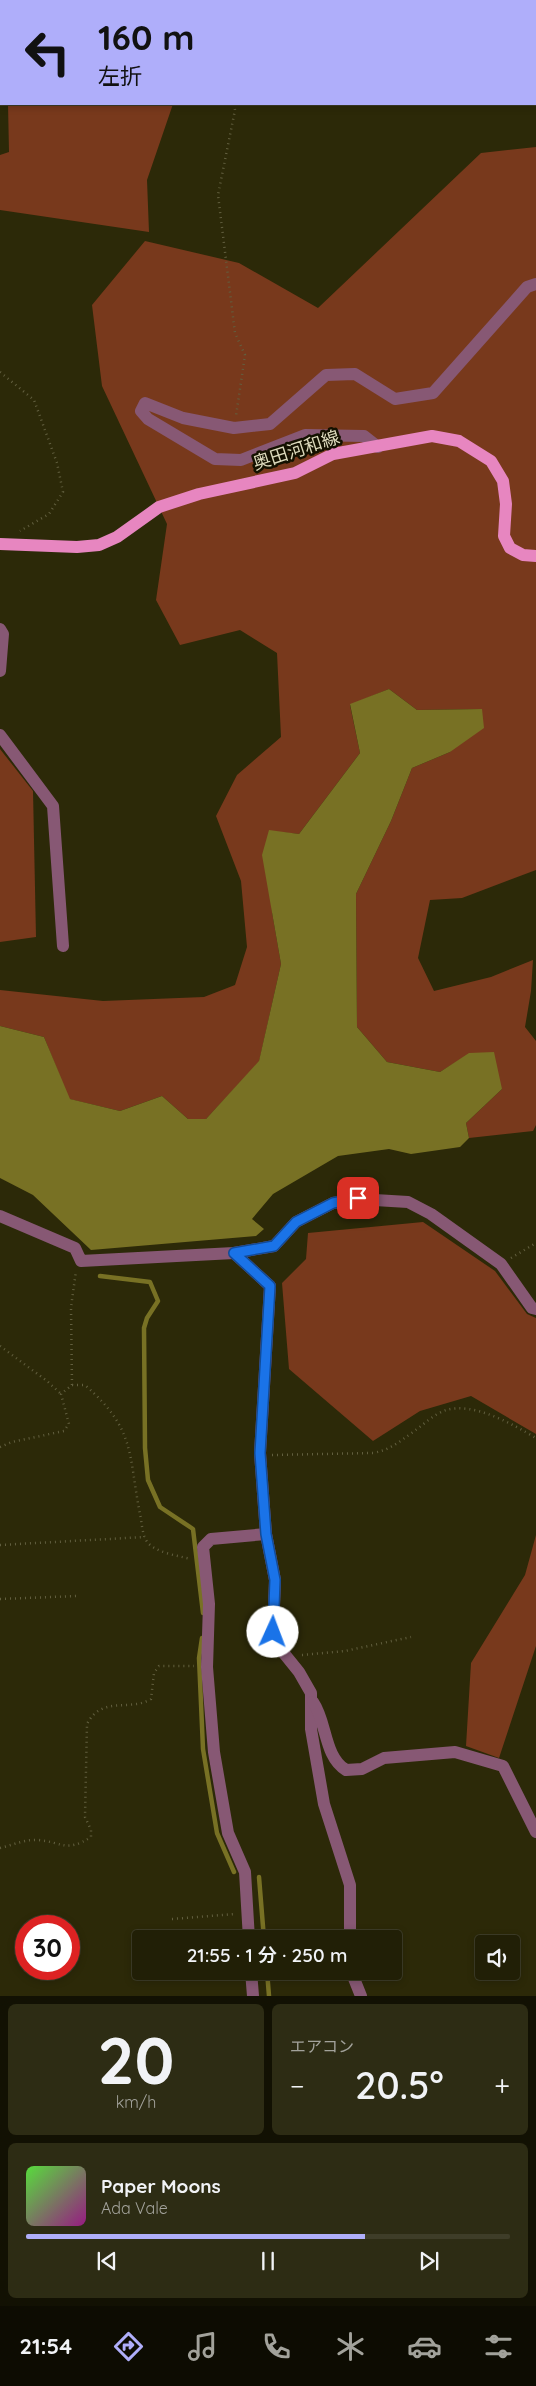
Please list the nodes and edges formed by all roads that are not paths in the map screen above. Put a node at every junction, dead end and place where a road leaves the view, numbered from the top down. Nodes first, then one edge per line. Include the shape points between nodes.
1 (536, 284) edge
2 (378, 447) junction
3 (0, 544) edge
4 (536, 556) edge
5 (0, 629) edge
6 (0, 670) edge
7 (0, 735) edge
8 (63, 946) dead end
9 (0, 1216) edge
10 (234, 1253) junction
11 (536, 1309) edge
12 (266, 1534) junction
13 (313, 1702) junction
14 (536, 1832) edge
15 (249, 1930) edge
16 (350, 1930) edge
17 (252, 1980) edge
18 (355, 1980) edge
19 (253, 1996) edge
20 (361, 1996) edge

1 - 2 street via 527,287 433,393 395,399 355,374 326,375 270,424 234,428 183,418 145,403 141,411 148,419 215,459 241,460 305,435 364,436
2 - 3 main road, 奥田河和線 via 332,454 295,473 199,494 159,507 117,537 99,545
2 - 4 main road, 奥田河和線 via 432,436 459,441 491,462 503,481 506,504 504,536 510,548 523,555
5 - 6 street via 3,634
7 - 8 street via 53,806
9 - 10 street via 75,1248 81,1261
10 - 11 street via 274,1246 296,1222 333,1203 358,1198 408,1202 431,1214 501,1264 532,1308
10 - 12 street via 270,1286 260,1455
12 - 13 street via 275,1580 273,1632 278,1646 312,1694
12 - 15 street via 207,1540 203,1547 209,1604 207,1667 214,1752 228,1833 245,1872
13 - 14 street via 334,1759 346,1770 362,1769 384,1758 455,1752 502,1766
13 - 16 street via 311,1730 324,1804 350,1885
17 - 19 street
18 - 20 street

